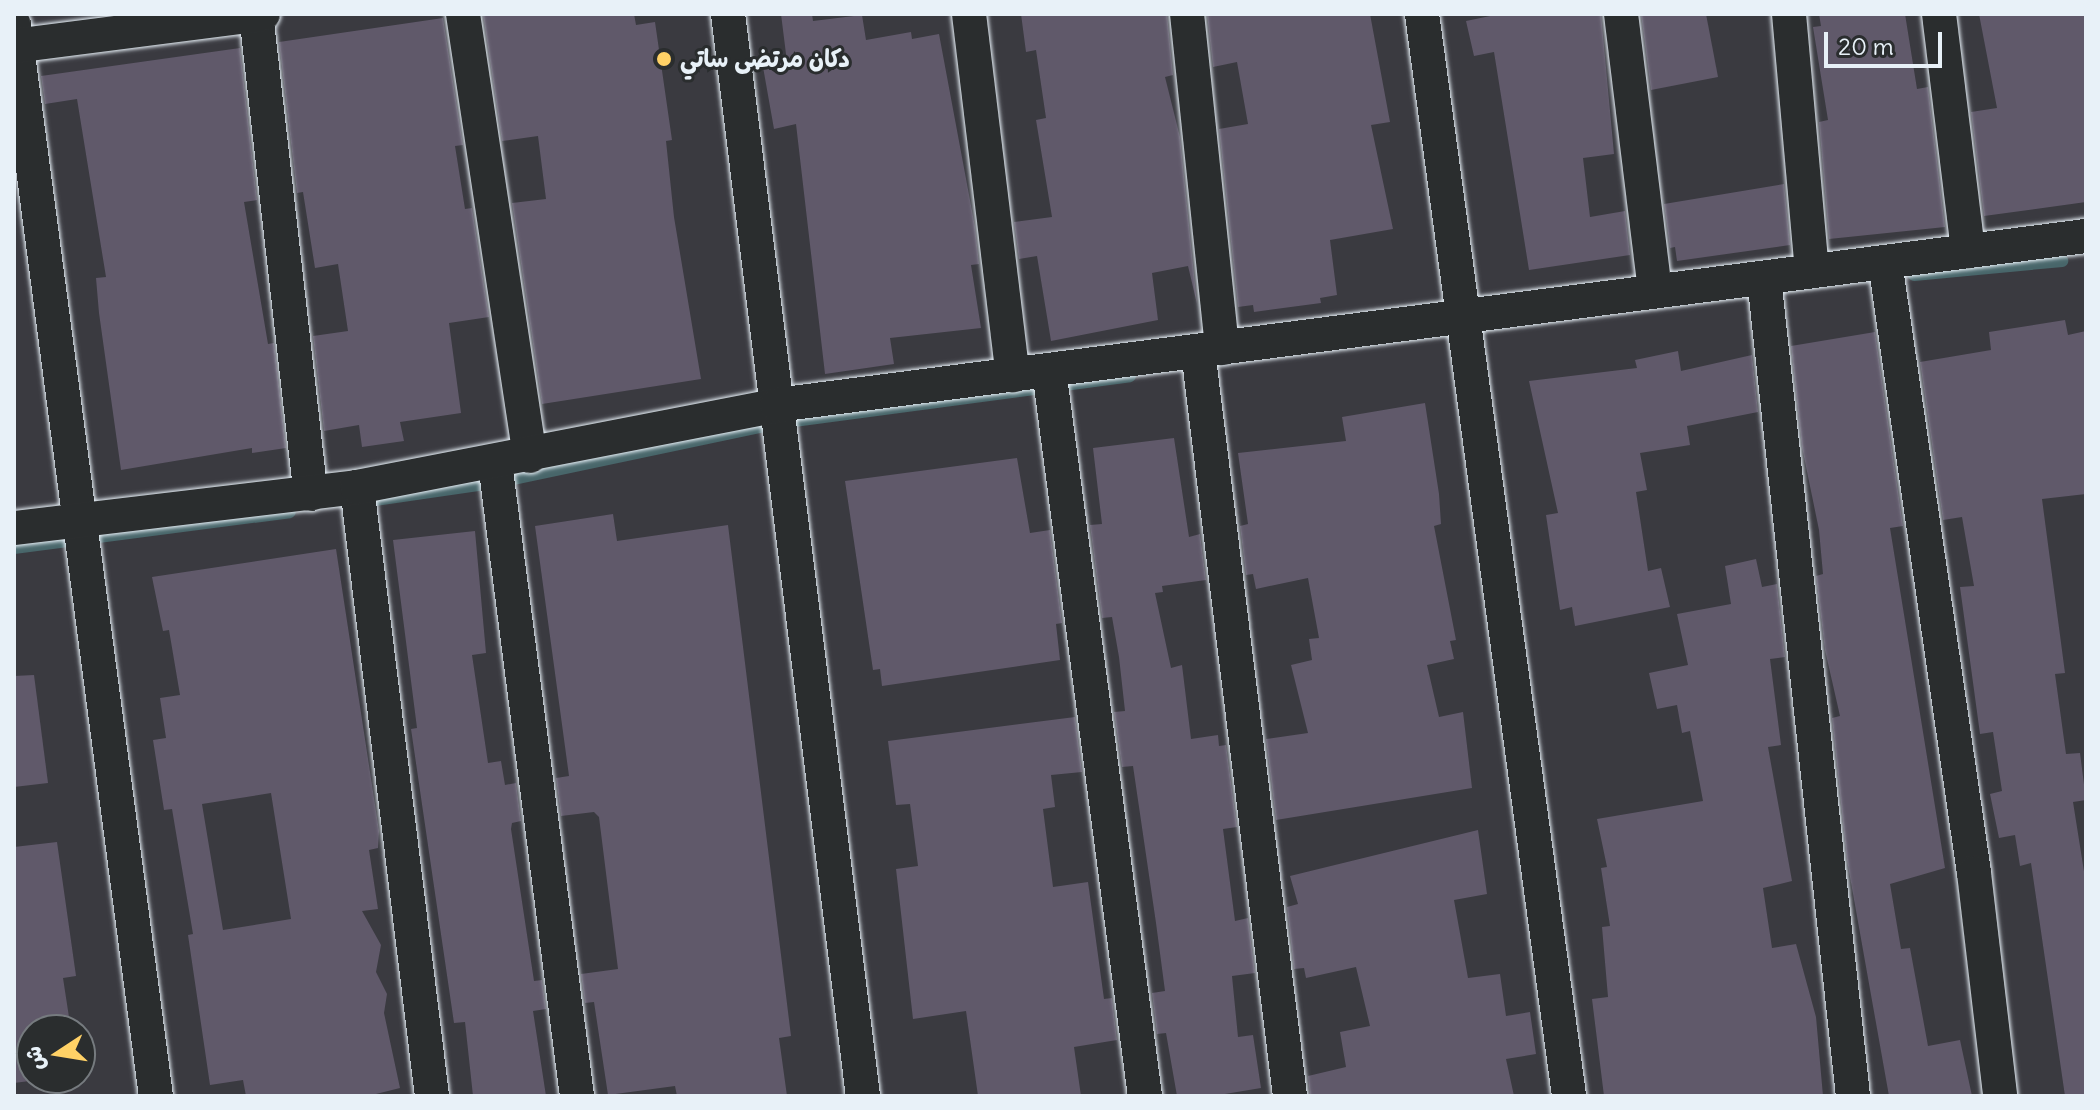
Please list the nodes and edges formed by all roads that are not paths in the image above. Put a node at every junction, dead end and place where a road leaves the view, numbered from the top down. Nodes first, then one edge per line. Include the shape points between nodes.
1 (256, 14) edge
2 (263, 14) edge
3 (463, 14) edge
4 (728, 14) edge
5 (969, 14) edge
6 (1187, 14) edge
7 (1422, 14) edge
8 (1621, 14) edge
9 (1789, 14) edge
10 (1939, 14) edge
11 (15, 39) edge
12 (2086, 236) edge
13 (1968, 251) junction
14 (1885, 262) junction
15 (1812, 271) junction
16 (1764, 278) junction
17 (1655, 291) junction
18 (1463, 317) junction
19 (1210, 350) junction
20 (1049, 370) junction
21 (1013, 375) junction
22 (777, 405) junction
23 (530, 456) junction
24 (495, 463) junction
25 (357, 487) junction
26 (311, 494) junction
27 (84, 520) junction
28 (14, 528) edge
29 (156, 1096) edge
30 (432, 1096) edge
31 (577, 1096) edge
32 (863, 1096) edge
33 (1145, 1096) edge
34 (1290, 1096) edge
35 (1569, 1096) edge
36 (1853, 1096) edge
37 (2000, 1096) edge

1 - 2 street
1 - 11 street
1 - 26 street
3 - 23 street
4 - 22 street
5 - 21 street
6 - 19 street
7 - 18 street
8 - 17 street
9 - 15 street
10 - 13 street
11 - 27 street
12 - 13 street
13 - 14 street
14 - 15 street
14 - 37 street via 1974,873
15 - 16 street
16 - 17 street
16 - 36 street
17 - 18 street
18 - 19 street
18 - 35 street
19 - 20 street
19 - 34 street
20 - 21 street
20 - 33 street
21 - 22 street
22 - 23 street
22 - 32 street
23 - 24 street
24 - 25 street
24 - 31 street
25 - 26 street
25 - 30 street
26 - 27 street
27 - 28 street
27 - 29 street

